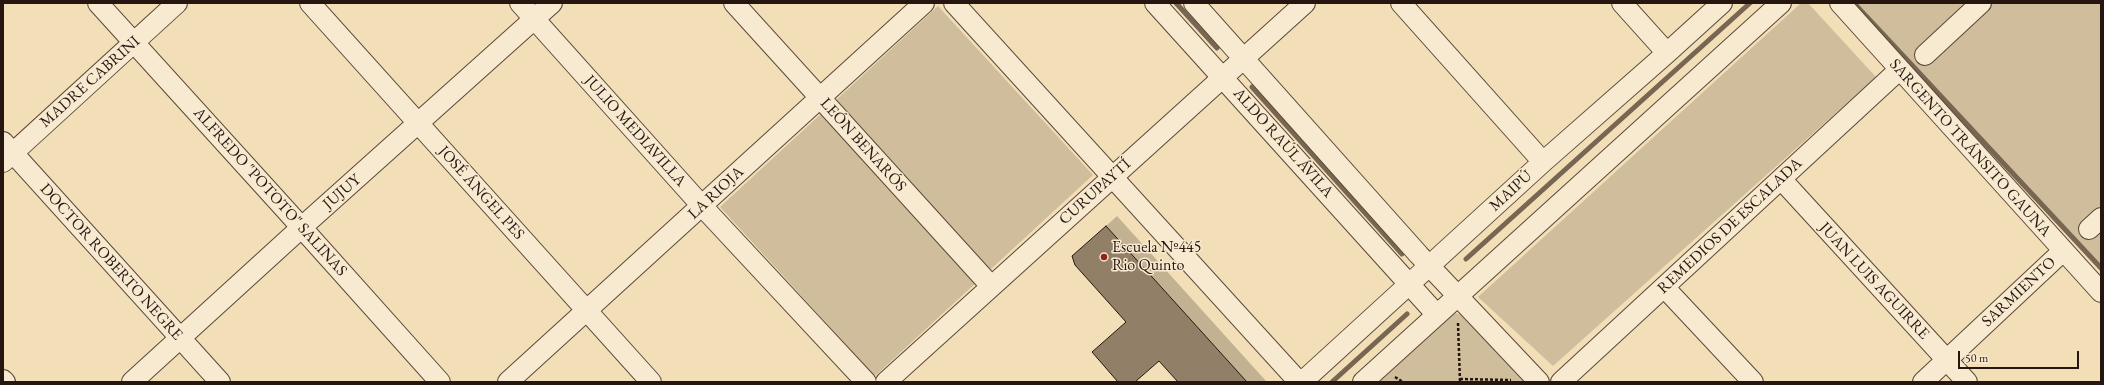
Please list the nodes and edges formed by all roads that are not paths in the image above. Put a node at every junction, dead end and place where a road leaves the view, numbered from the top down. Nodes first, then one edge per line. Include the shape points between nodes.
1 (98, 3) edge
2 (178, 3) edge
3 (310, 3) edge
4 (520, 3) edge
5 (552, 3) edge
6 (734, 3) edge
7 (924, 3) edge
8 (954, 3) edge
9 (1155, 3) edge
10 (1194, 3) edge
11 (1305, 3) edge
12 (1401, 3) edge
13 (1622, 3) edge
14 (1722, 3) edge
15 (1781, 3) edge
16 (1840, 3) edge
17 (1981, 3) edge
18 (535, 19) junction
19 (134, 42) junction
20 (1667, 54) junction
21 (1925, 55) dead end
22 (1244, 58) junction
23 (1899, 70) junction
24 (1224, 78) junction
25 (820, 97) junction
26 (419, 124) junction
27 (6, 152) edge
28 (1543, 162) junction
29 (1112, 177) junction
30 (1781, 179) junction
31 (702, 206) junction
32 (302, 227) junction
33 (2063, 251) junction
34 (1429, 265) junction
35 (1410, 284) junction
36 (991, 286) junction
37 (1664, 287) junction
38 (2101, 292) edge
39 (1458, 296) junction
40 (587, 311) junction
41 (1437, 314) junction
42 (181, 339) junction
43 (1947, 360) junction
44 (132, 382) edge
45 (220, 382) edge
46 (440, 382) edge
47 (508, 382) edge
48 (652, 382) edge
49 (866, 382) edge
50 (886, 382) edge
51 (1301, 382) edge
52 (1363, 382) edge
53 (1539, 382) edge
54 (1561, 382) edge
55 (1753, 382) edge
56 (1923, 382) edge
57 (1967, 382) edge

1 - 19 street, ALFREDO "POTOTO" SALINAS
2 - 19 street, MADRE CABRINI
3 - 26 street, JOSÉ ÁNGEL PES
4 - 18 street, JULIO MEDIAVILLA
5 - 18 street, JUJUY
6 - 25 street, LEÓN BENARÓS
7 - 25 street, LA RIOJA
8 - 29 street
9 - 24 street, ALDO RAÚL ÁVILA
10 - 22 street, ALDO RAÚL ÁVILA
11 - 22 street, CURUPAYTÍ
12 - 28 street
13 - 20 street
14 - 20 street, MAIPÚ
15 - 39 street
16 - 23 street, SARGENTO TRÁNSITO GAUNA
17 - 21 street
18 - 26 street, JUJUY
18 - 31 street, JULIO MEDIAVILLA
19 - 27 street, MADRE CABRINI
19 - 32 street, ALFREDO "POTOTO" SALINAS
20 - 28 street, MAIPÚ
22 - 24 street, CURUPAYTÍ
22 - 34 street, ALDO RAÚL ÁVILA
23 - 30 street, REMEDIOS DE ESCALADA
23 - 33 street, SARGENTO TRÁNSITO GAUNA
24 - 29 street, CURUPAYTÍ
24 - 35 street, ALDO RAÚL ÁVILA
25 - 31 street, LA RIOJA
25 - 36 street, LEÓN BENARÓS
26 - 32 street, JUJUY
26 - 40 street, JOSÉ ÁNGEL PES
27 - 42 street, DOCTOR ROBERTO NEGRE
28 - 34 street, MAIPÚ
29 - 36 street, CURUPAYTÍ
29 - 51 street
30 - 37 street, REMEDIOS DE ESCALADA
30 - 43 street, JUAN LUIS AGUIRRE
31 - 40 street, LA RIOJA
31 - 49 street, JULIO MEDIAVILLA
32 - 42 street, JUJUY
32 - 46 street, ALFREDO "POTOTO" SALINAS
33 - 38 street, SARGENTO TRÁNSITO GAUNA
33 - 43 street, SARMIENTO
34 - 35 street, MAIPÚ
34 - 39 street, ALDO RAÚL ÁVILA
35 - 41 street, ALDO RAÚL ÁVILA
35 - 51 street, MAIPÚ
36 - 50 street, CURUPAYTÍ
37 - 54 street, REMEDIOS DE ESCALADA
37 - 55 street
39 - 41 street
39 - 53 street
40 - 47 street, LA RIOJA
40 - 48 street, JOSÉ ÁNGEL PES
41 - 52 street
42 - 44 street, JUJUY
42 - 45 street, DOCTOR ROBERTO NEGRE
43 - 56 street, SARMIENTO
43 - 57 street, JUAN LUIS AGUIRRE

